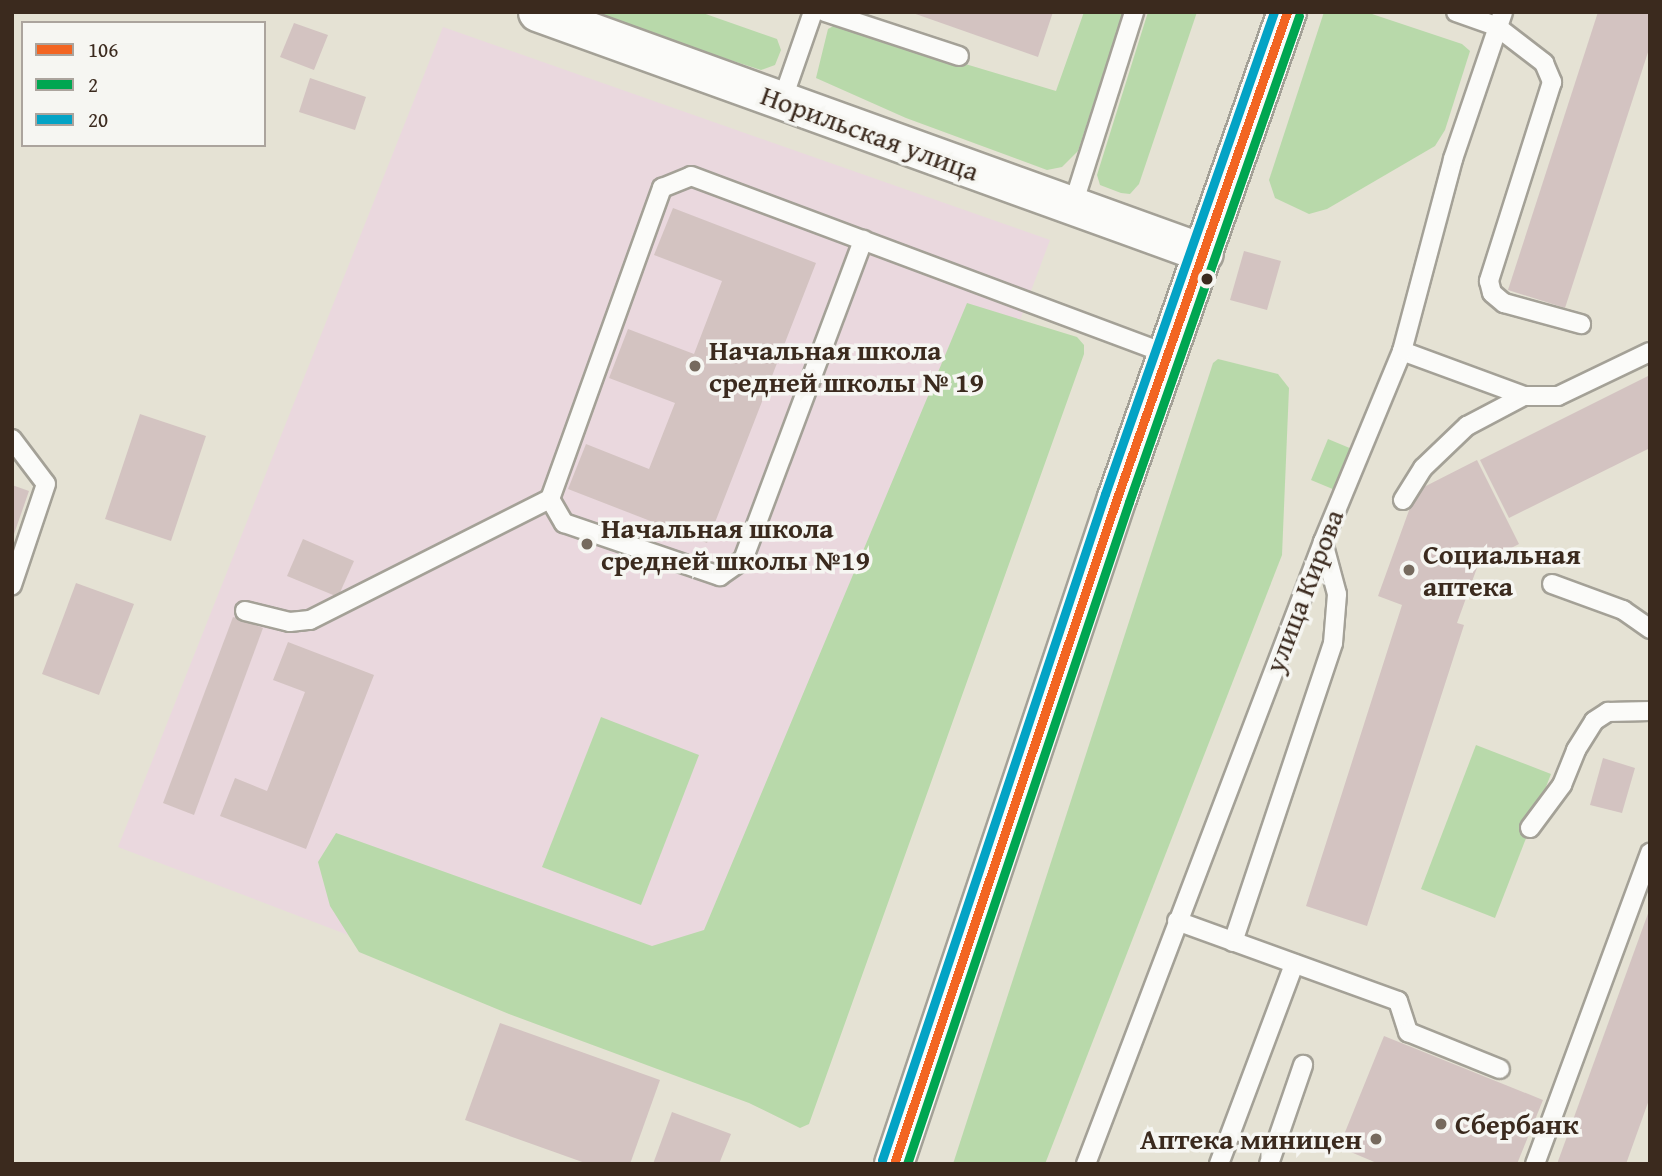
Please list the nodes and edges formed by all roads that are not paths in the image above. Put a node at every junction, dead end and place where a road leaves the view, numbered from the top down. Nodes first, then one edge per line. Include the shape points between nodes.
1 (537, 12) edge
2 (813, 12) edge
3 (825, 12) edge
4 (1135, 12) edge
5 (1287, 12) edge
6 (1456, 12) edge
7 (1499, 19) edge
8 (959, 56) dead end
9 (782, 101) junction
10 (1072, 208) junction
11 (863, 240) junction
12 (1204, 253) junction
13 (1581, 324) dead end
14 (1402, 351) junction
15 (1650, 352) edge
16 (1167, 354) junction
17 (1524, 396) junction
18 (12, 439) edge
19 (550, 499) junction
20 (1403, 500) dead end
21 (1322, 542) junction
22 (1552, 584) dead end
23 (12, 585) edge
24 (245, 611) dead end
25 (1650, 629) edge
26 (1650, 711) edge
27 (1530, 828) dead end
28 (1650, 853) edge
29 (1177, 921) junction
30 (1233, 942) junction
31 (1294, 964) junction
32 (1303, 1065) dead end
33 (1500, 1069) dead end
34 (894, 1164) edge
35 (1086, 1164) edge
36 (1219, 1164) edge
37 (1269, 1164) edge
38 (1535, 1164) edge

1 - 9 street, Норильская улица
2 - 9 lane
3 - 8 lane
4 - 10 lane
5 - 12 main road
6 - 7 lane
7 - 13 lane via 1544,63 1552,82 1489,281 1492,293 1504,303
7 - 14 lane, улица Кирова via 1453,159
9 - 10 street, Норильская улица
10 - 12 street, Норильская улица
11 - 16 lane via 1045,312
11 - 19 lane via 691,176 662,188
11 - 19 lane via 743,560 720,576 564,523
12 - 16 main road
14 - 17 lane
14 - 21 lane, улица Кирова
15 - 17 lane via 1558,396
16 - 34 main road
17 - 20 lane via 1467,426 1423,468
18 - 23 lane via 46,484
19 - 24 lane via 310,620 290,622
21 - 29 lane, улица Кирова
21 - 30 lane via 1337,594 1333,643
22 - 25 lane via 1623,610
26 - 27 lane via 1608,712 1594,721 1562,785
28 - 38 lane
29 - 30 lane
29 - 35 lane, улица Кирова
30 - 31 lane
31 - 33 lane via 1398,1001 1408,1032
31 - 36 lane
32 - 37 lane

